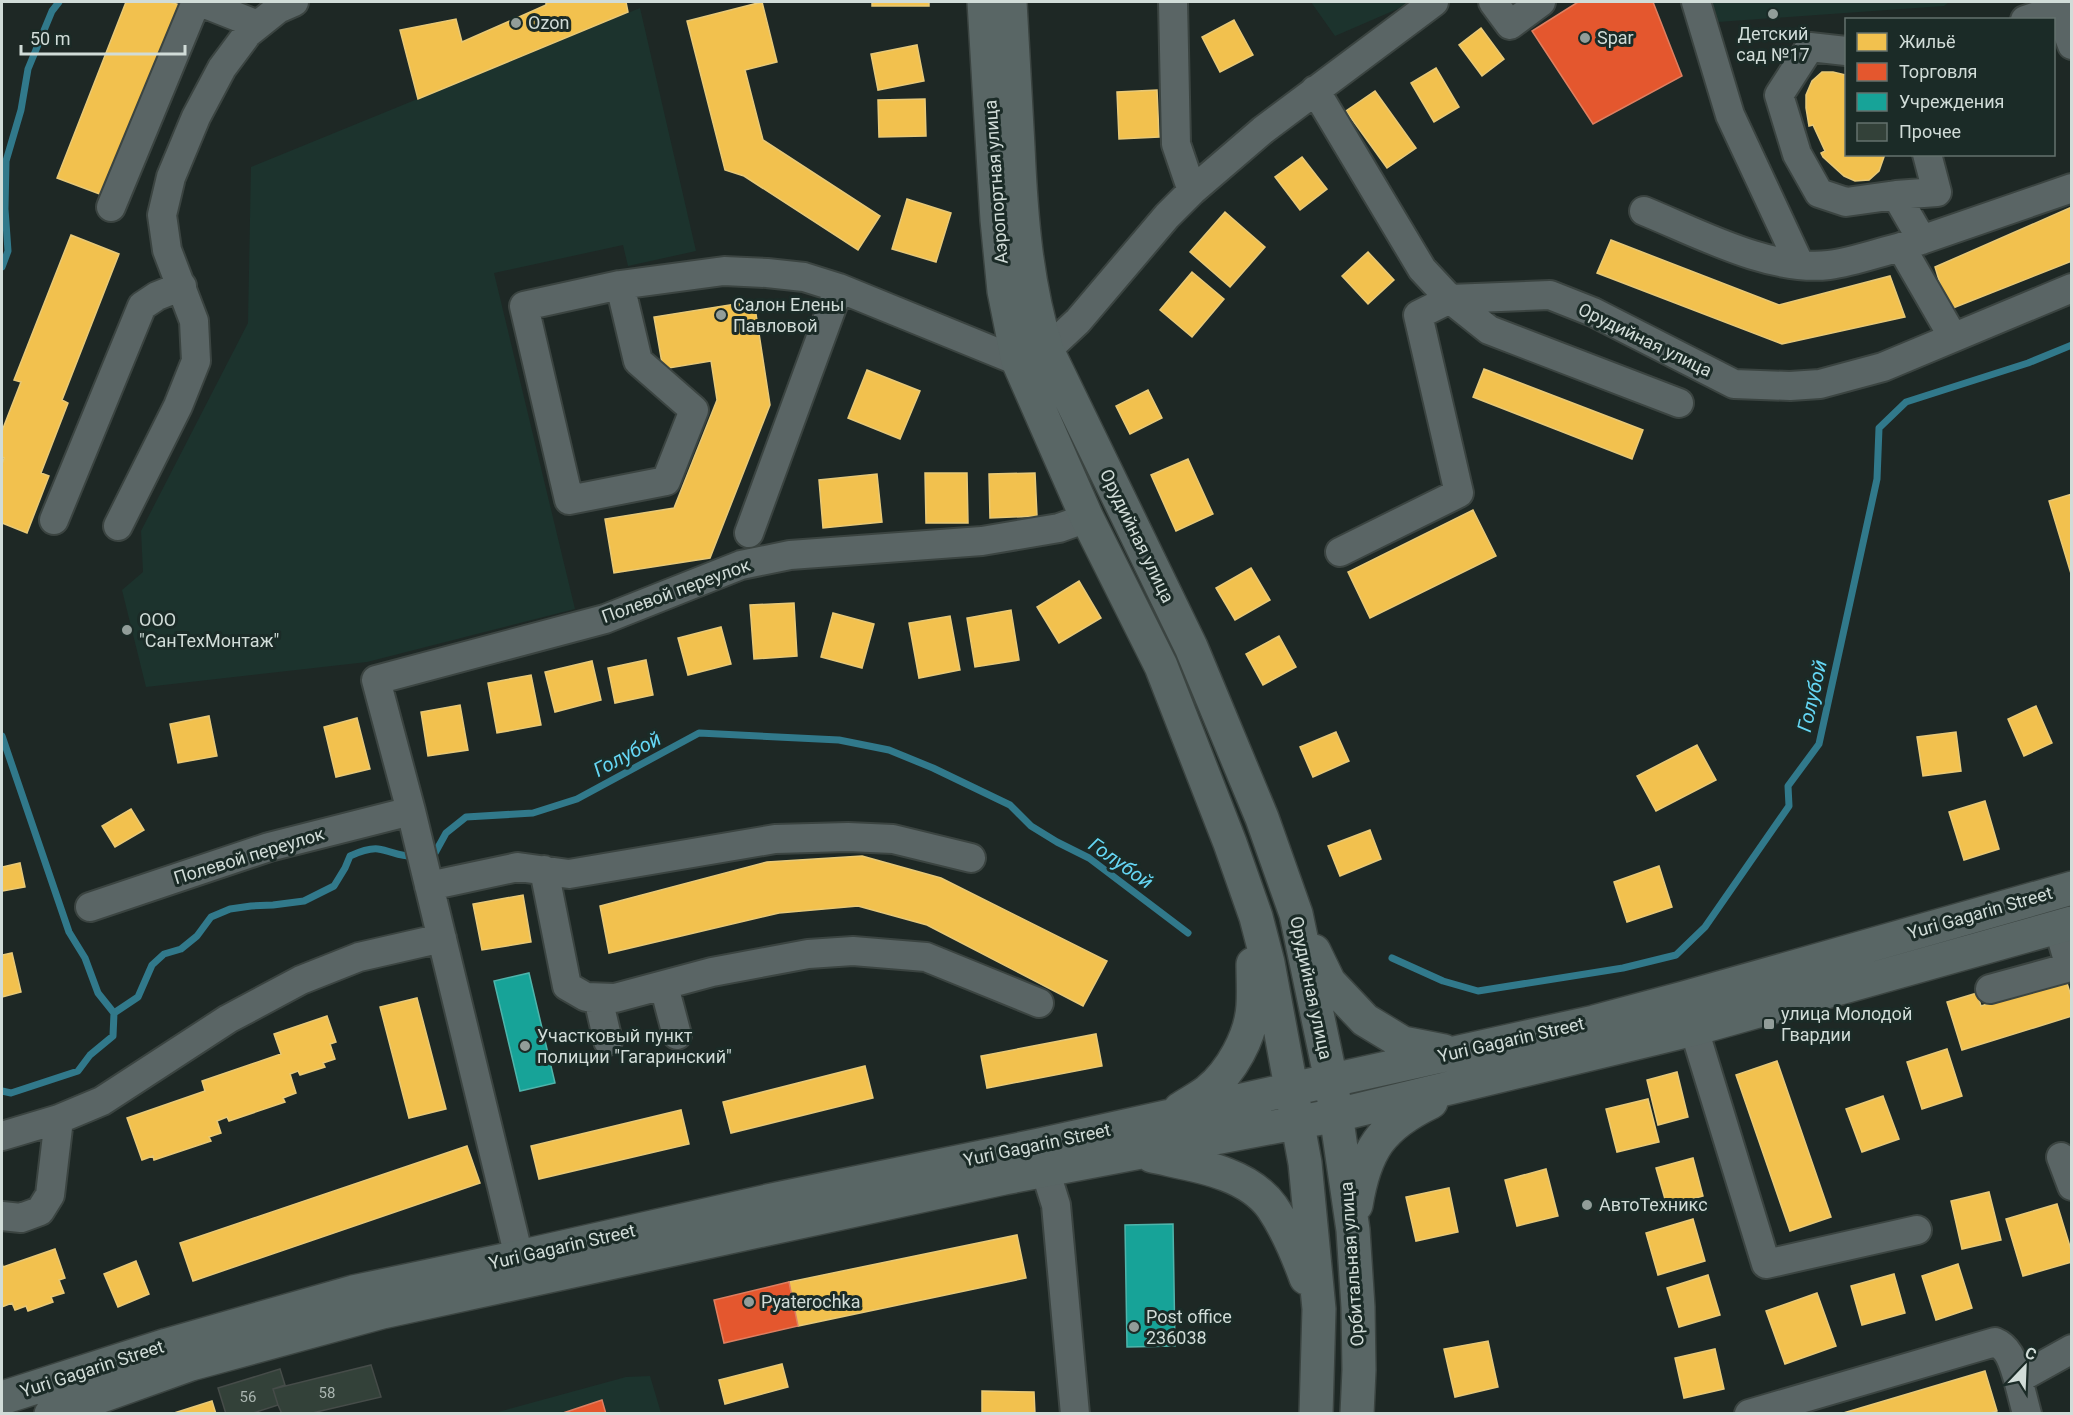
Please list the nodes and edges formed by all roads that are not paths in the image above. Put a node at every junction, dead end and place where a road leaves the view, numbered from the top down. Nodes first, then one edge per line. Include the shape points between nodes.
1 (198, 2) edge
2 (294, 2) edge
3 (984, 2) edge
4 (1010, 2) edge
5 (1173, 2) edge
6 (1493, 2) edge
7 (1541, 2) edge
8 (1696, 2) edge
9 (1427, 4) edge
10 (2057, 5) edge
11 (2029, 18) edge
12 (258, 25) junction
13 (2072, 45) edge
14 (1845, 51) edge
15 (1315, 90) junction
16 (1928, 156) edge
17 (2072, 188) edge
18 (1192, 191) junction
19 (1896, 195) junction
20 (111, 207) dead end
21 (1644, 212) dead end
22 (1911, 243) junction
23 (1800, 265) junction
24 (620, 285) junction
25 (182, 286) junction
26 (839, 288) junction
27 (2072, 288) edge
28 (1450, 299) junction
29 (1953, 337) junction
30 (1033, 355) junction
31 (1679, 404) dead end
32 (1088, 518) junction
33 (54, 520) dead end
34 (118, 526) dead end
35 (749, 533) dead end
36 (1340, 552) dead end
37 (414, 825) junction
38 (971, 858) dead end
39 (544, 870) junction
40 (428, 880) junction
41 (2072, 888) edge
42 (90, 907) dead end
43 (1296, 914) junction
44 (1256, 917) junction
45 (2065, 925) edge
46 (442, 938) junction
47 (663, 986) junction
48 (1990, 989) dead end
49 (598, 998) junction
50 (1039, 1003) dead end
51 (1694, 1029) junction
52 (677, 1035) dead end
53 (608, 1041) dead end
54 (1455, 1053) junction
55 (1331, 1080) junction
56 (1465, 1084) junction
57 (1292, 1089) junction
58 (1337, 1115) junction
59 (1165, 1117) junction
60 (59, 1119) junction
61 (1298, 1123) junction
62 (2, 1136) edge
63 (1138, 1153) junction
64 (2061, 1157) dead end
65 (1045, 1170) junction
66 (2072, 1186) edge
67 (2, 1216) edge
68 (1353, 1230) junction
69 (1917, 1230) dead end
70 (519, 1257) junction
71 (1319, 1309) junction
72 (2072, 1349) edge
73 (2018, 1379) junction
74 (2, 1398) edge
75 (51, 1413) edge
76 (1075, 1413) edge
77 (1316, 1413) edge
78 (1357, 1413) edge
79 (1749, 1413) edge
80 (2027, 1413) edge

1 - 12 street
1 - 20 street
2 - 12 street
3 - 30 main road, Аэропортная улица via 1003,280
4 - 30 main road, Аэропортная улица via 1022,221 1036,316
5 - 18 street via 1176,144
6 - 7 street via 1510,25
8 - 23 street via 1730,115
9 - 15 street
10 - 11 street
10 - 13 street
12 - 25 street via 222,68 171,177 162,215 167,250
14 - 19 street via 1810,47 1779,95 1797,154 1819,194 1846,202
15 - 18 street
15 - 28 street via 1422,269
16 - 19 street via 1937,192
17 - 22 street
18 - 30 street via 1078,321
19 - 22 street
21 - 23 street via 1766,260
22 - 23 street via 1829,265
22 - 29 street
24 - 24 street via 524,306 569,500 666,481 694,410 638,361
24 - 26 street via 724,271 804,277
25 - 33 street via 142,306
25 - 34 street via 194,321 196,361
26 - 30 street
26 - 35 street
27 - 29 street, Орудийная улица
28 - 29 street, Орудийная улица via 1550,295 1593,312 1734,384 1820,384 1883,367
28 - 31 street via 1489,330
28 - 36 street via 1418,315 1459,493
30 - 32 main road, Орудийная улица
30 - 43 main road, Орудийная улица via 1191,647 1262,818
32 - 37 street, Полевой переулок via 1059,528 982,541 790,555 741,565 604,619 376,680
32 - 44 main road, Орудийная улица via 1161,666
37 - 40 street
37 - 42 street, Полевой переулок via 269,847
38 - 39 street via 893,839 775,839 569,874
39 - 40 street via 518,867
39 - 49 street via 567,986 586,997
40 - 46 street
41 - 54 main road, Yuri Gagarin Street via 1684,998
43 - 54 main road via 1329,982 1365,1020 1403,1043
43 - 55 main road, Орудийная улица
44 - 57 main road, Орудийная улица
44 - 59 main road via 1253,1009 1246,1035 1223,1076 1207,1092
45 - 48 street via 2070,967
45 - 51 main road, Yuri Gagarin Street
46 - 60 street via 359,957 301,980 228,1019 102,1101
46 - 70 street
47 - 49 street via 615,998
47 - 50 street via 712,972 807,954 853,951 926,957
47 - 52 street
49 - 53 street
51 - 56 main road, Yuri Gagarin Street
51 - 69 street via 1766,1264
54 - 55 main road, Yuri Gagarin Street
55 - 57 main road, Yuri Gagarin Street
55 - 58 main road, Орудийная улица
56 - 58 main road, Yuri Gagarin Street
56 - 68 main road via 1409,1112 1386,1131 1370,1152 1356,1202
57 - 59 main road, Yuri Gagarin Street
57 - 61 main road, Орудийная улица
58 - 61 main road, Yuri Gagarin Street
58 - 68 main road, Орбитальная улица
59 - 70 main road, Yuri Gagarin Street
60 - 62 street
60 - 67 street via 50,1195 40,1211 21,1218
61 - 63 main road, Yuri Gagarin Street
61 - 71 main road, Орбитальная улица
63 - 65 main road, Yuri Gagarin Street
63 - 71 main road via 1209,1169 1258,1193 1271,1206 1292,1242
64 - 66 street
65 - 75 main road, Yuri Gagarin Street via 382,1312 191,1364
65 - 76 street via 1056,1205
68 - 78 main road, Орбитальная улица via 1358,1307
70 - 74 main road, Yuri Gagarin Street via 353,1292 167,1345
71 - 77 main road, Орбитальная улица
72 - 73 street
73 - 79 street via 2007,1351 1995,1342
73 - 80 street

